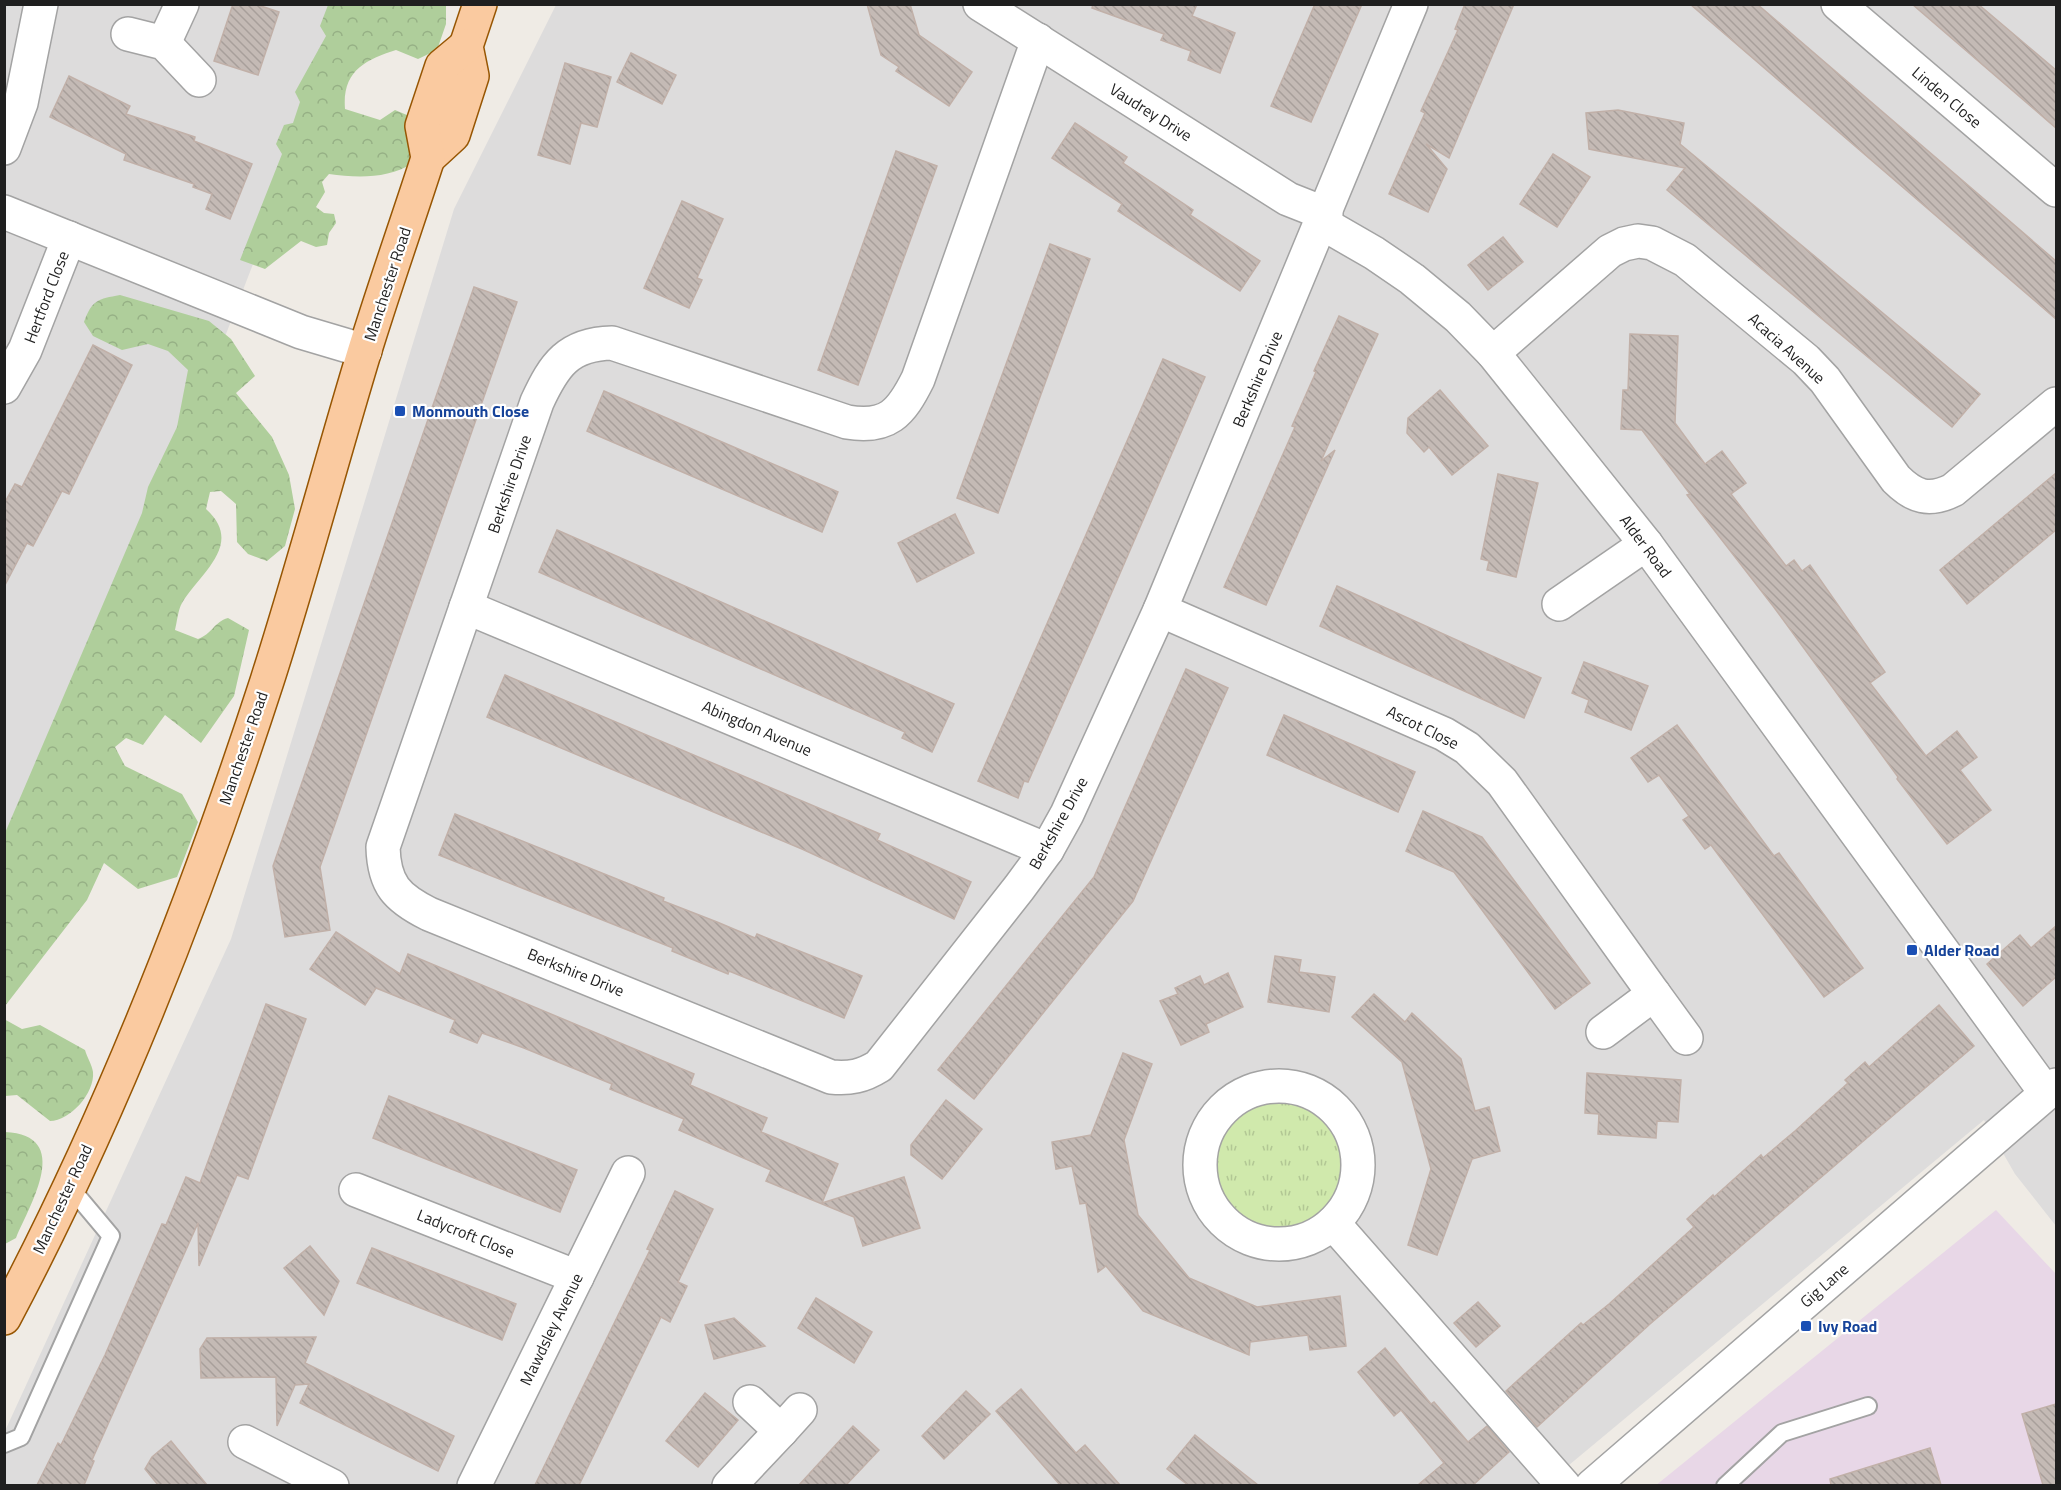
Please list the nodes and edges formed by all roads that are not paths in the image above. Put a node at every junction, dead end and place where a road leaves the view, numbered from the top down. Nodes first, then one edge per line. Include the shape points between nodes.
1 (41, 4) edge
2 (182, 4) edge
3 (480, 4) edge
4 (980, 4) edge
5 (1411, 4) edge
6 (1838, 4) edge
7 (128, 34) dead end
8 (1038, 40) junction
9 (164, 43) junction
10 (199, 80) dead end
11 (4, 148) edge
12 (2056, 190) edge
13 (4, 212) edge
14 (1324, 218) junction
15 (69, 238) junction
16 (365, 351) junction
17 (1493, 353) junction
18 (4, 387) edge
19 (2056, 404) edge
20 (1646, 544) junction
21 (1559, 604) dead end
22 (466, 607) junction
23 (1160, 610) junction
24 (1047, 850) junction
25 (1654, 994) junction
26 (1603, 1032) dead end
27 (1686, 1038) dead end
28 (2051, 1089) edge
29 (628, 1173) dead end
30 (69, 1186) junction
31 (356, 1189) dead end
32 (1334, 1223) junction
33 (577, 1277) junction
34 (4, 1317) edge
35 (750, 1402) dead end
36 (1868, 1406) dead end
37 (245, 1442) dead end
38 (4, 1444) edge
39 (332, 1485) edge
40 (474, 1485) edge
41 (729, 1485) edge
42 (1564, 1485) edge
43 (1592, 1485) edge
44 (1725, 1485) edge

1 - 11 street via 21,103
2 - 9 street
3 - 16 main road, Manchester Road via 466,46 442,66 422,126 428,158
4 - 8 street, Vaudrey Drive
5 - 14 street, Berkshire Drive
6 - 12 street, Linden Close
7 - 9 street
8 - 14 street, Vaudrey Drive
8 - 22 street, Berkshire Drive via 918,379 895,415 881,423 847,422 627,346 594,343 574,351 558,364 537,402
9 - 10 street
13 - 15 street
14 - 17 street, Alder Road via 1412,279
14 - 23 street, Berkshire Drive
15 - 16 street via 301,332
15 - 18 street, Hertford Close via 25,350
16 - 30 main road, Manchester Road via 267,679 213,838 158,986
17 - 19 street, Acacia Avenue via 1610,251 1638,241 1652,243 1685,260 1806,360 1825,380 1896,479 1908,491 1924,498 1953,490
17 - 20 street, Alder Road
20 - 21 street
20 - 28 street, Alder Road
22 - 24 street, Abingdon Avenue
22 - 24 street, Berkshire Drive via 383,847 383,867 390,884 401,897 429,914 831,1077 848,1079 865,1075 879,1065
23 - 24 street, Berkshire Drive
23 - 25 street, Ascot Close via 1444,734 1467,748 1502,782
25 - 26 street
25 - 27 street, Ascot Close
28 - 43 street, Gig Lane
29 - 33 street, Mawdsley Avenue
30 - 34 main road, Manchester Road
30 - 38 lane via 111,1236 21,1437
31 - 33 street, Ladycroft Close
32 - 32 street via 1312,1237 1287,1244 1262,1242 1238,1233 1218,1216 1205,1194 1200,1161 1202,1144 1213,1121 1231,1101 1255,1089 1281,1086 1308,1090 1330,1104 1348,1124 1357,1149 1358,1176 1349,1201
32 - 42 street
33 - 40 street, Mawdsley Avenue
35 - 41 street via 790,1420
36 - 44 lane via 1782,1433
37 - 39 street

